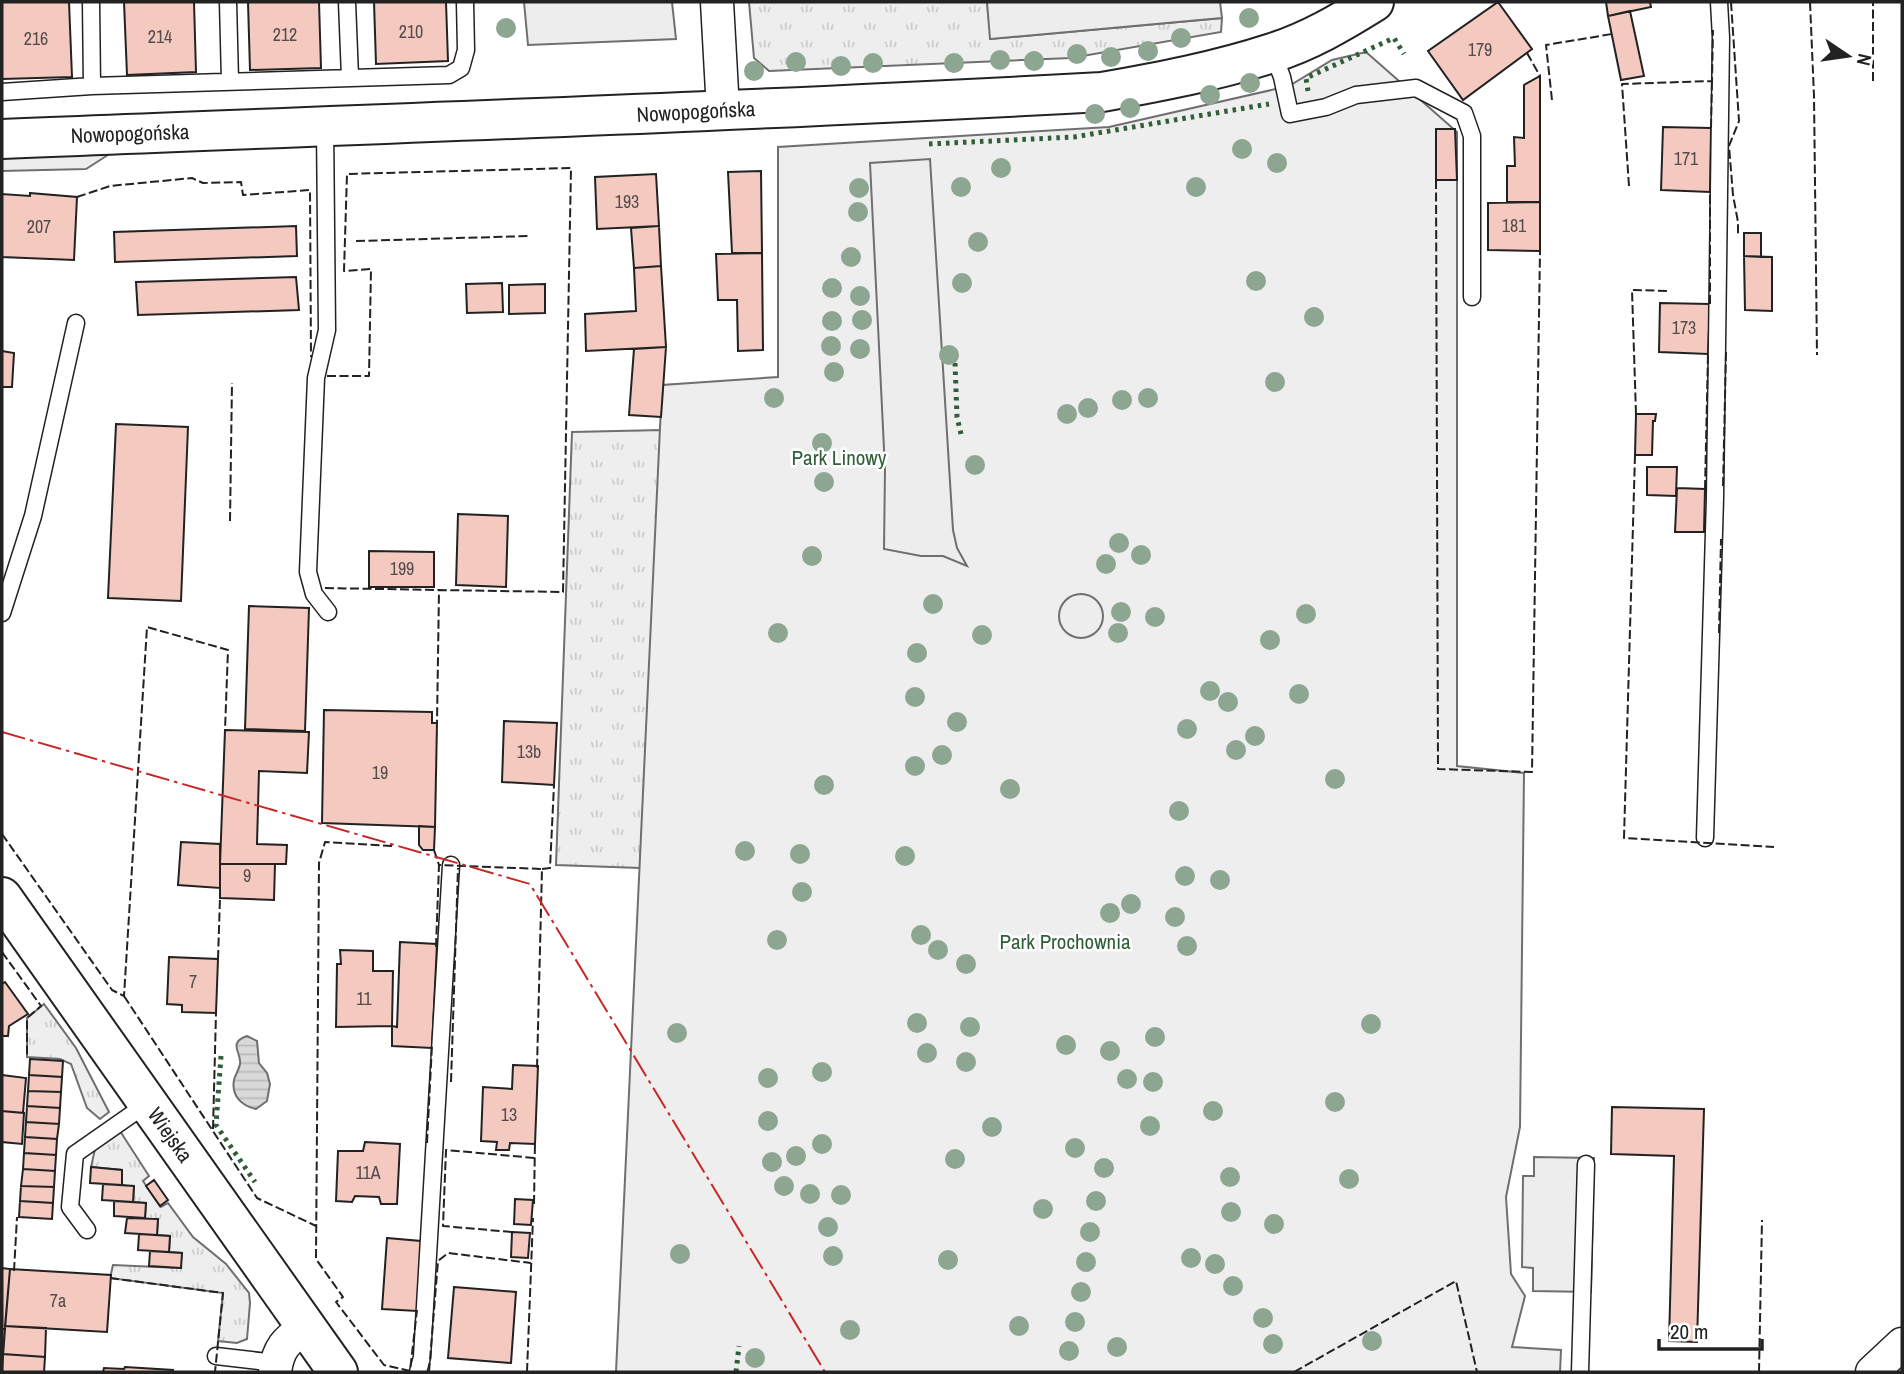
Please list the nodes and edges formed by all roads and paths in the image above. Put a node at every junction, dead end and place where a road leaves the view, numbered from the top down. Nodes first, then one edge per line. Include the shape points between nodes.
1 (91, 2) edge
2 (228, 2) edge
3 (347, 2) edge
4 (465, 2) edge
5 (717, 2) edge
6 (1374, 2) edge
7 (1719, 2) edge
8 (1273, 53) junction
9 (350, 77) junction
10 (230, 81) junction
11 (92, 86) junction
12 (2, 92) edge
13 (723, 110) junction
14 (325, 125) junction
15 (2, 139) edge
16 (1472, 298) dead end
17 (76, 323) dead end
18 (328, 612) dead end
19 (2, 613) edge
20 (1705, 838) dead end
21 (451, 865) dead end
22 (2, 897) edge
23 (148, 1103) junction
24 (1586, 1164) dead end
25 (87, 1230) dead end
26 (305, 1327) junction
27 (1902, 1344) edge
28 (216, 1356) dead end
29 (276, 1368) edge
30 (338, 1372) edge
31 (418, 1372) edge
32 (1580, 1372) edge
33 (1872, 1372) edge

1 - 11 lane
2 - 10 lane
3 - 9 lane
4 - 9 lane via 466,50 461,68 449,75
5 - 13 street
6 - 8 street, Nowopogońska via 1336,26
7 - 20 lane via 1715,485
8 - 13 street, Nowopogońska via 1102,92
8 - 16 lane via 1290,114 1356,95 1416,88 1464,113 1472,136
9 - 10 lane
10 - 11 lane
11 - 12 lane
13 - 14 street, Nowopogońska
14 - 15 street, Nowopogońska
14 - 18 lane via 327,330 316,378 308,572 314,594
17 - 19 lane via 33,516
21 - 31 lane
22 - 23 street, Wiejska
23 - 25 lane via 75,1154 70,1207
23 - 26 street, Wiejska
24 - 32 lane
26 - 29 street via 289,1339
26 - 30 street, Wiejska
27 - 33 street
28 - 29 lane

